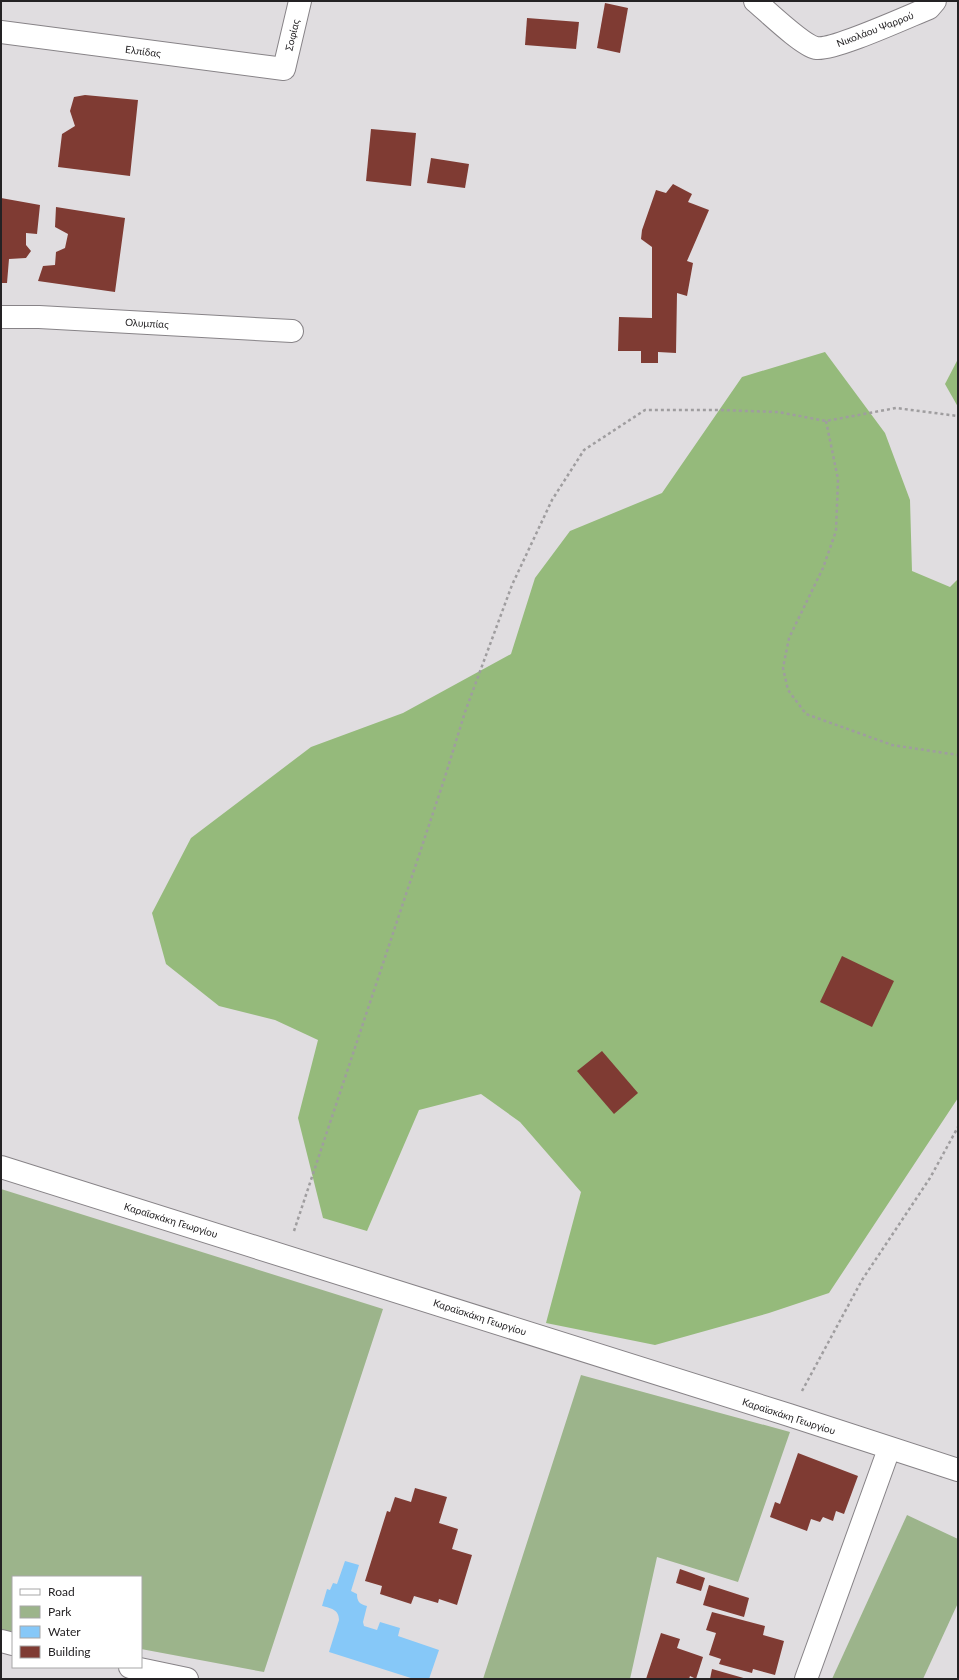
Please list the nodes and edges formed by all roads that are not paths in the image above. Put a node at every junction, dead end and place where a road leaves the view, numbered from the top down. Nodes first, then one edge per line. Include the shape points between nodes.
1 (300, 1) edge
2 (755, 1) edge
3 (935, 1) edge
4 (1, 32) edge
5 (284, 69) joint
6 (1, 317) edge
7 (292, 331) dead end
8 (1, 1167) edge
9 (889, 1449) junction
10 (958, 1470) edge
11 (1, 1642) edge
12 (12, 1644) edge
13 (135, 1668) edge
14 (187, 1679) edge
15 (806, 1679) edge

1 - 5 street, Σοφίας
2 - 3 street, Νικολάου Ψαρρού via 802,41 816,48 838,44 929,8
4 - 5 street, Ελπίδας
6 - 7 street, Ολυμπίας
8 - 9 street, Καραϊσκάκη Γεωργίου via 789,1415
9 - 10 street, Καραϊσκάκη Γεωργίου
9 - 15 street
11 - 12 street
13 - 14 street

